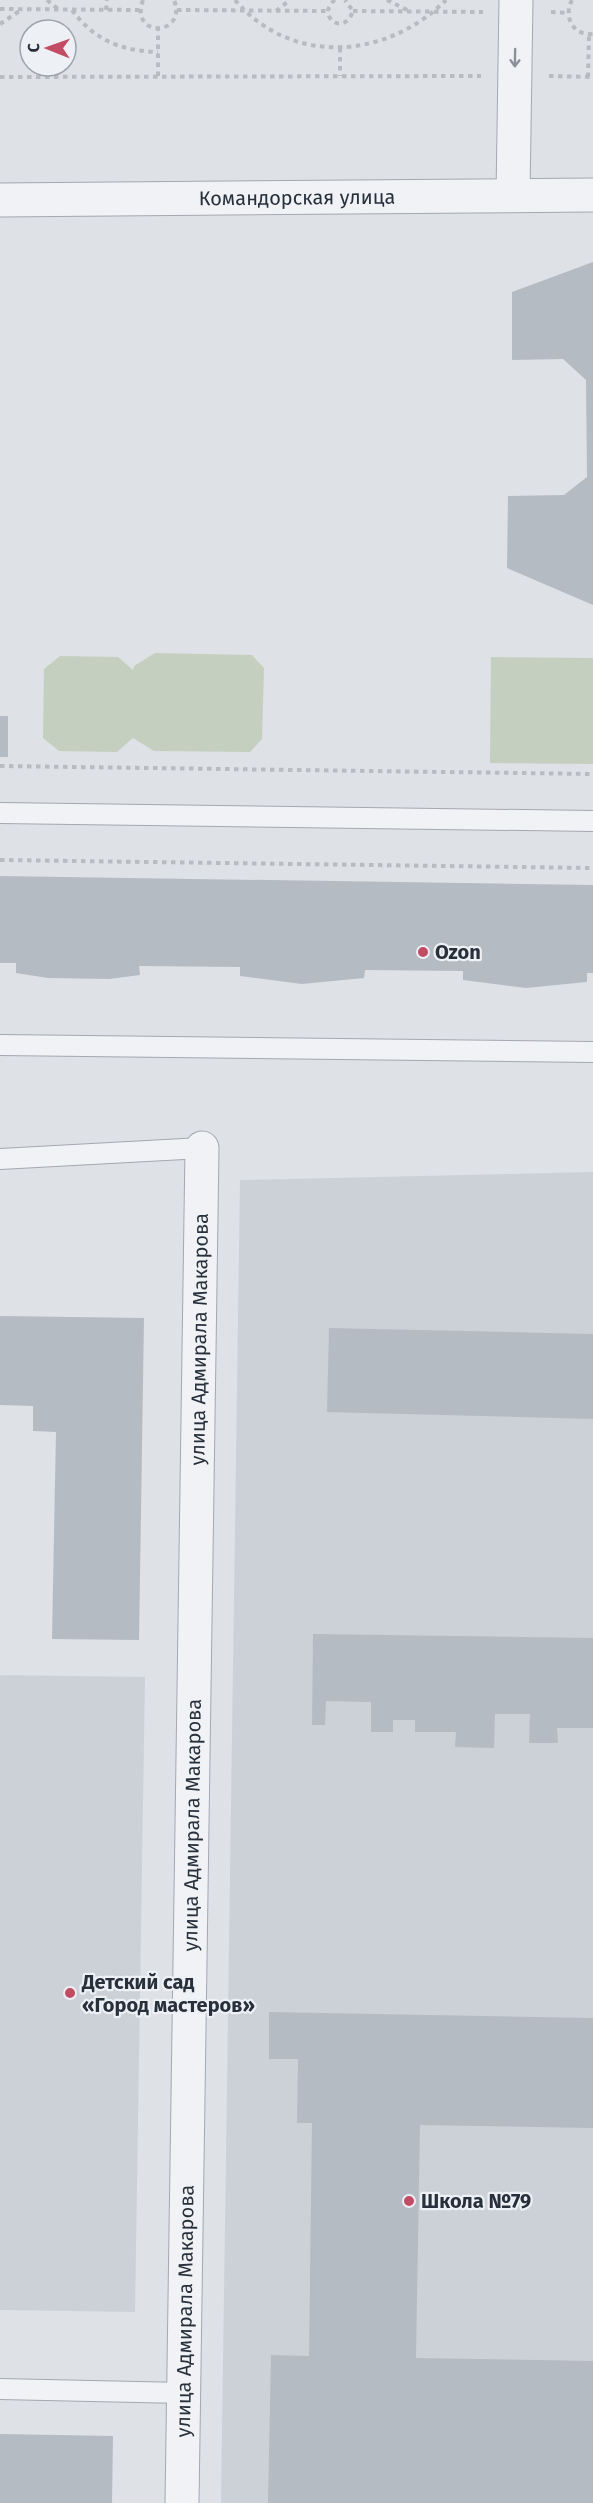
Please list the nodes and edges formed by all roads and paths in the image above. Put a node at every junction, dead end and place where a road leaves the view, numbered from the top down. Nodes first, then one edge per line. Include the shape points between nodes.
1 (47, 0) edge
2 (107, 0) edge
3 (143, 0) edge
4 (174, 0) edge
5 (235, 0) edge
6 (290, 0) edge
7 (335, 0) edge
8 (345, 0) edge
9 (387, 0) edge
10 (446, 0) edge
11 (572, 0) edge
12 (516, 6) edge
13 (0, 9) edge
14 (59, 9) junction
15 (22, 10) junction
16 (72, 10) junction
17 (106, 10) junction
18 (140, 10) junction
19 (177, 10) junction
20 (244, 11) junction
21 (276, 11) junction
22 (327, 11) junction
23 (353, 11) junction
24 (409, 11) junction
25 (434, 12) junction
26 (568, 13) junction
27 (0, 24) edge
28 (158, 29) junction
29 (591, 34) edge
30 (340, 48) junction
31 (158, 52) junction
32 (158, 76) junction
33 (340, 76) junction
34 (515, 76) junction
35 (0, 77) edge
36 (591, 77) edge
37 (513, 195) junction
38 (593, 195) edge
39 (0, 200) edge
40 (0, 766) edge
41 (593, 774) edge
42 (0, 813) edge
43 (593, 821) edge
44 (0, 860) edge
45 (593, 868) edge
46 (0, 1045) edge
47 (593, 1052) edge
48 (202, 1148) joint
49 (0, 1159) edge
50 (0, 2389) edge
51 (183, 2393) junction
52 (182, 2503) edge

1 - 14 path
2 - 17 path
3 - 18 path
4 - 19 path
5 - 20 path
6 - 21 path
7 - 22 path
8 - 23 path
9 - 24 path
10 - 25 path
11 - 26 path
12 - 25 path
12 - 26 path
12 -> 34 street
13 - 15 path
14 - 15 path
14 - 16 path
15 - 27 path
16 - 17 path
16 - 31 path via 87,28 107,42 123,49
17 - 18 path
18 - 28 path via 142,19
19 - 20 path
19 - 28 path via 175,20
20 - 21 path
20 - 30 path via 289,38 314,46
21 - 22 path
22 - 23 path via 330,19 344,24
23 - 24 path
24 - 25 path
25 - 30 path via 390,39
26 - 29 path via 572,26
28 - 31 path
29 - 36 path
30 - 33 path
31 - 32 path
32 - 33 path
32 - 35 path
33 - 34 path
34 - 36 path
34 - 37 street
37 - 38 street, Командорская улица
37 - 39 street, Командорская улица
40 - 41 path
42 - 43 lane
44 - 45 path
46 - 47 lane
48 - 49 lane
48 - 51 street, улица Адмирала Макарова
50 - 51 lane
51 - 52 street, улица Адмирала Макарова

